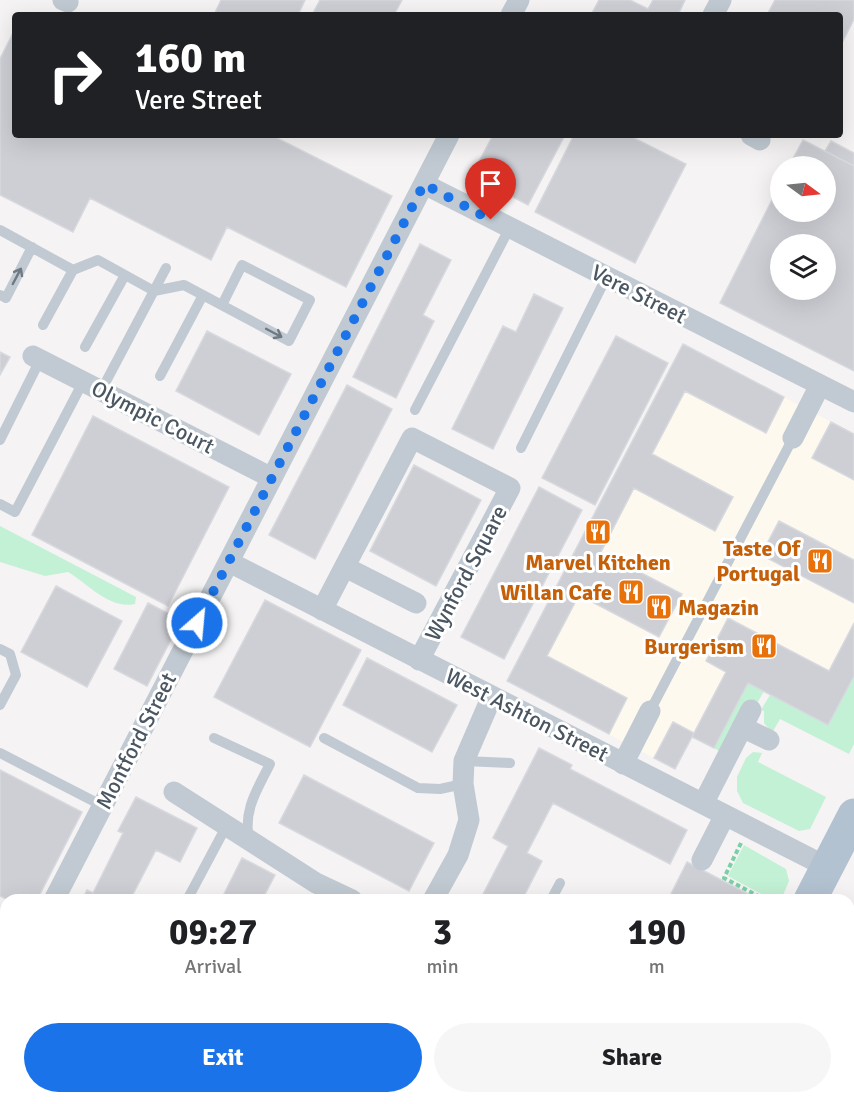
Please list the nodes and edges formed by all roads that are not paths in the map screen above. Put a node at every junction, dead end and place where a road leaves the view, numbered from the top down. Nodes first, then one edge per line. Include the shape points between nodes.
1 (447, 138) edge
2 (424, 184) junction
3 (0, 230) edge
4 (509, 230) junction
5 (32, 248) junction
6 (166, 268) dead end
7 (73, 270) junction
8 (125, 275) junction
9 (606, 278) junction
10 (154, 291) junction
11 (0, 295) edge
12 (203, 295) junction
13 (222, 305) junction
14 (43, 325) dead end
15 (85, 347) dead end
16 (37, 358) joint
17 (160, 376) dead end
18 (820, 385) junction
19 (92, 386) junction
20 (854, 402) edge
21 (415, 410) dead end
22 (793, 438) joint
23 (0, 440) edge
24 (521, 448) dead end
25 (272, 478) junction
26 (0, 504) edge
27 (229, 562) junction
28 (345, 567) junction
29 (416, 603) dead end
30 (322, 610) junction
31 (0, 649) edge
32 (419, 660) junction
33 (492, 696) junction
34 (0, 705) edge
35 (650, 711) joint
36 (214, 738) dead end
37 (324, 738) dead end
38 (769, 740) dead end
39 (0, 753) edge
40 (464, 761) junction
41 (510, 763) dead end
42 (622, 764) junction
43 (463, 784) junction
44 (174, 792) dead end
45 (703, 804) junction
46 (103, 806) junction
47 (725, 815) junction
48 (854, 815) edge
49 (227, 825) junction
50 (249, 841) junction
51 (702, 860) dead end
52 (826, 867) junction
53 (560, 883) dead end
54 (311, 892) edge
55 (57, 894) edge
56 (190, 894) edge
57 (436, 894) edge
58 (554, 894) edge
59 (813, 894) edge

1 - 2 street, Montford Street
2 - 4 street, Vere Street
2 - 25 street, Montford Street
3 - 5 lane
4 - 9 street, Vere Street
4 - 21 lane
5 - 7 lane
11 -> 5 lane via 6,298
6 - 10 lane
7 - 8 lane via 98,260
7 - 14 lane
8 - 10 lane
8 - 15 lane
9 - 18 street, Vere Street
9 - 24 lane
10 - 12 lane via 184,285
10 - 19 lane
12 - 13 lane
12 - 17 lane
13 -> 13 lane via 289,341 310,300 242,265
16 - 19 street, Olympic Court
16 - 23 lane
18 - 20 street, Vere Street
18 - 22 street
19 - 25 street, Olympic Court
19 - 26 lane via 15,512
22 - 35 lane
25 - 27 street, Montford Street
27 - 30 street, West Ashton Street
27 - 46 street, Montford Street
28 - 29 street, Wynford Square
28 - 30 street, Wynford Square
28 - 32 street, Wynford Square via 412,438 510,488
30 - 32 street, West Ashton Street
31 - 34 lane via 9,654 16,675
32 - 33 street, West Ashton Street
33 - 40 street
33 - 42 street, West Ashton Street
35 - 42 street
36 - 50 lane via 270,764 248,808
37 - 43 lane via 418,788
38 - 45 street via 747,718
39 - 46 lane
40 - 41 lane
40 - 43 street
42 - 45 street, West Ashton Street
43 - 57 street via 470,820 458,855
44 - 49 street
45 - 47 street, West Ashton Street
46 - 55 street, Montford Street
47 - 51 street
47 - 52 street, West Ashton Street
48 - 52 main road
49 - 50 street
49 - 56 lane
50 - 54 street
52 - 59 main road
53 - 58 lane

